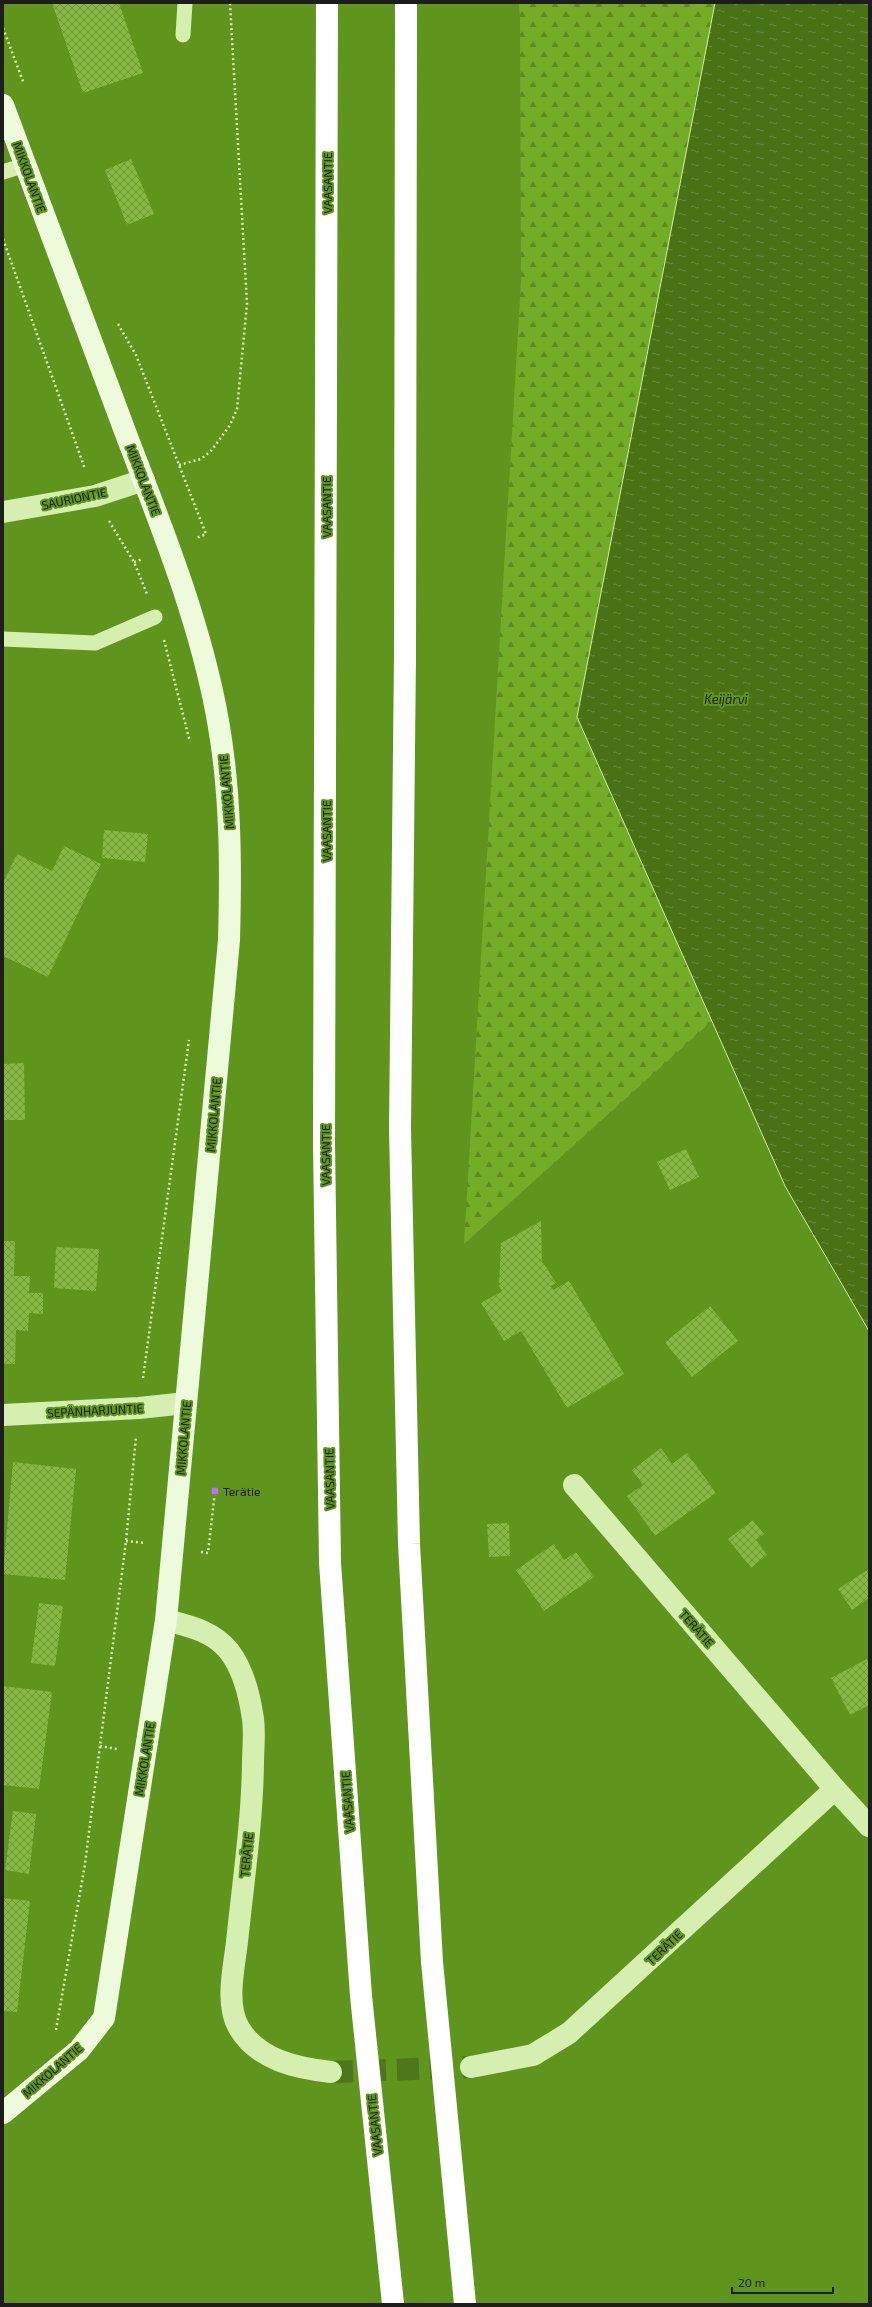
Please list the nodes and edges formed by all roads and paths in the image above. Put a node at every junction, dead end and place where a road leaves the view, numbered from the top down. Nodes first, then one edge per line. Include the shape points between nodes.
1 (185, 3) edge
2 (230, 3) edge
3 (327, 3) edge
4 (406, 3) edge
5 (183, 35) dead end
6 (3, 105) edge
7 (25, 165) junction
8 (3, 172) edge
9 (3, 239) edge
10 (179, 465) dead end
11 (144, 480) junction
12 (94, 496) junction
13 (3, 512) edge
14 (155, 617) junction
15 (3, 639) edge
16 (191, 744) dead end
17 (190, 1033) dead end
18 (186, 1403) junction
19 (139, 1408) junction
20 (3, 1415) edge
21 (574, 1485) dead end
22 (166, 1620) junction
23 (835, 1789) junction
24 (869, 1826) edge
25 (56, 2033) dead end
26 (471, 2067) tunnel mouth
27 (331, 2072) tunnel mouth
28 (3, 2113) edge
29 (393, 2304) edge
30 (464, 2304) edge

1 - 5 lane
2 - 10 path via 247,304 237,409 226,432 211,451 201,459
3 - 29 highway, VAASANTIE via 324,1143 330,1563 360,1996
4 - 30 highway via 405,647 400,1130 410,1544 432,1962
6 - 7 main road, MIKKOLANTIE
7 - 8 lane
7 - 11 main road, MIKKOLANTIE
9 - 12 path
11 - 12 street, SAURIONTIE
11 - 18 main road, MIKKOLANTIE via 170,548 209,679 224,756 228,801 230,940
12 - 13 street, SAURIONTIE
12 - 14 path via 134,562
14 - 15 lane via 95,643
14 - 16 path via 166,645
17 - 19 path
18 - 19 street, SEPÄNHARJUNTIE
18 - 22 main road, MIKKOLANTIE
19 - 20 street, SEPÄNHARJUNTIE
19 - 25 path via 126,1541 85,1864
21 - 23 street, TERÄTIE
22 - 27 street, TERÄTIE via 202,1629 229,1652 239,1670 254,1721 252,1802 232,1980 233,2013 246,2037 262,2052 294,2066
22 - 28 main road, MIKKOLANTIE via 104,2018 79,2050
23 - 24 street, TERÄTIE
23 - 26 street, TERÄTIE via 568,2033 533,2055

